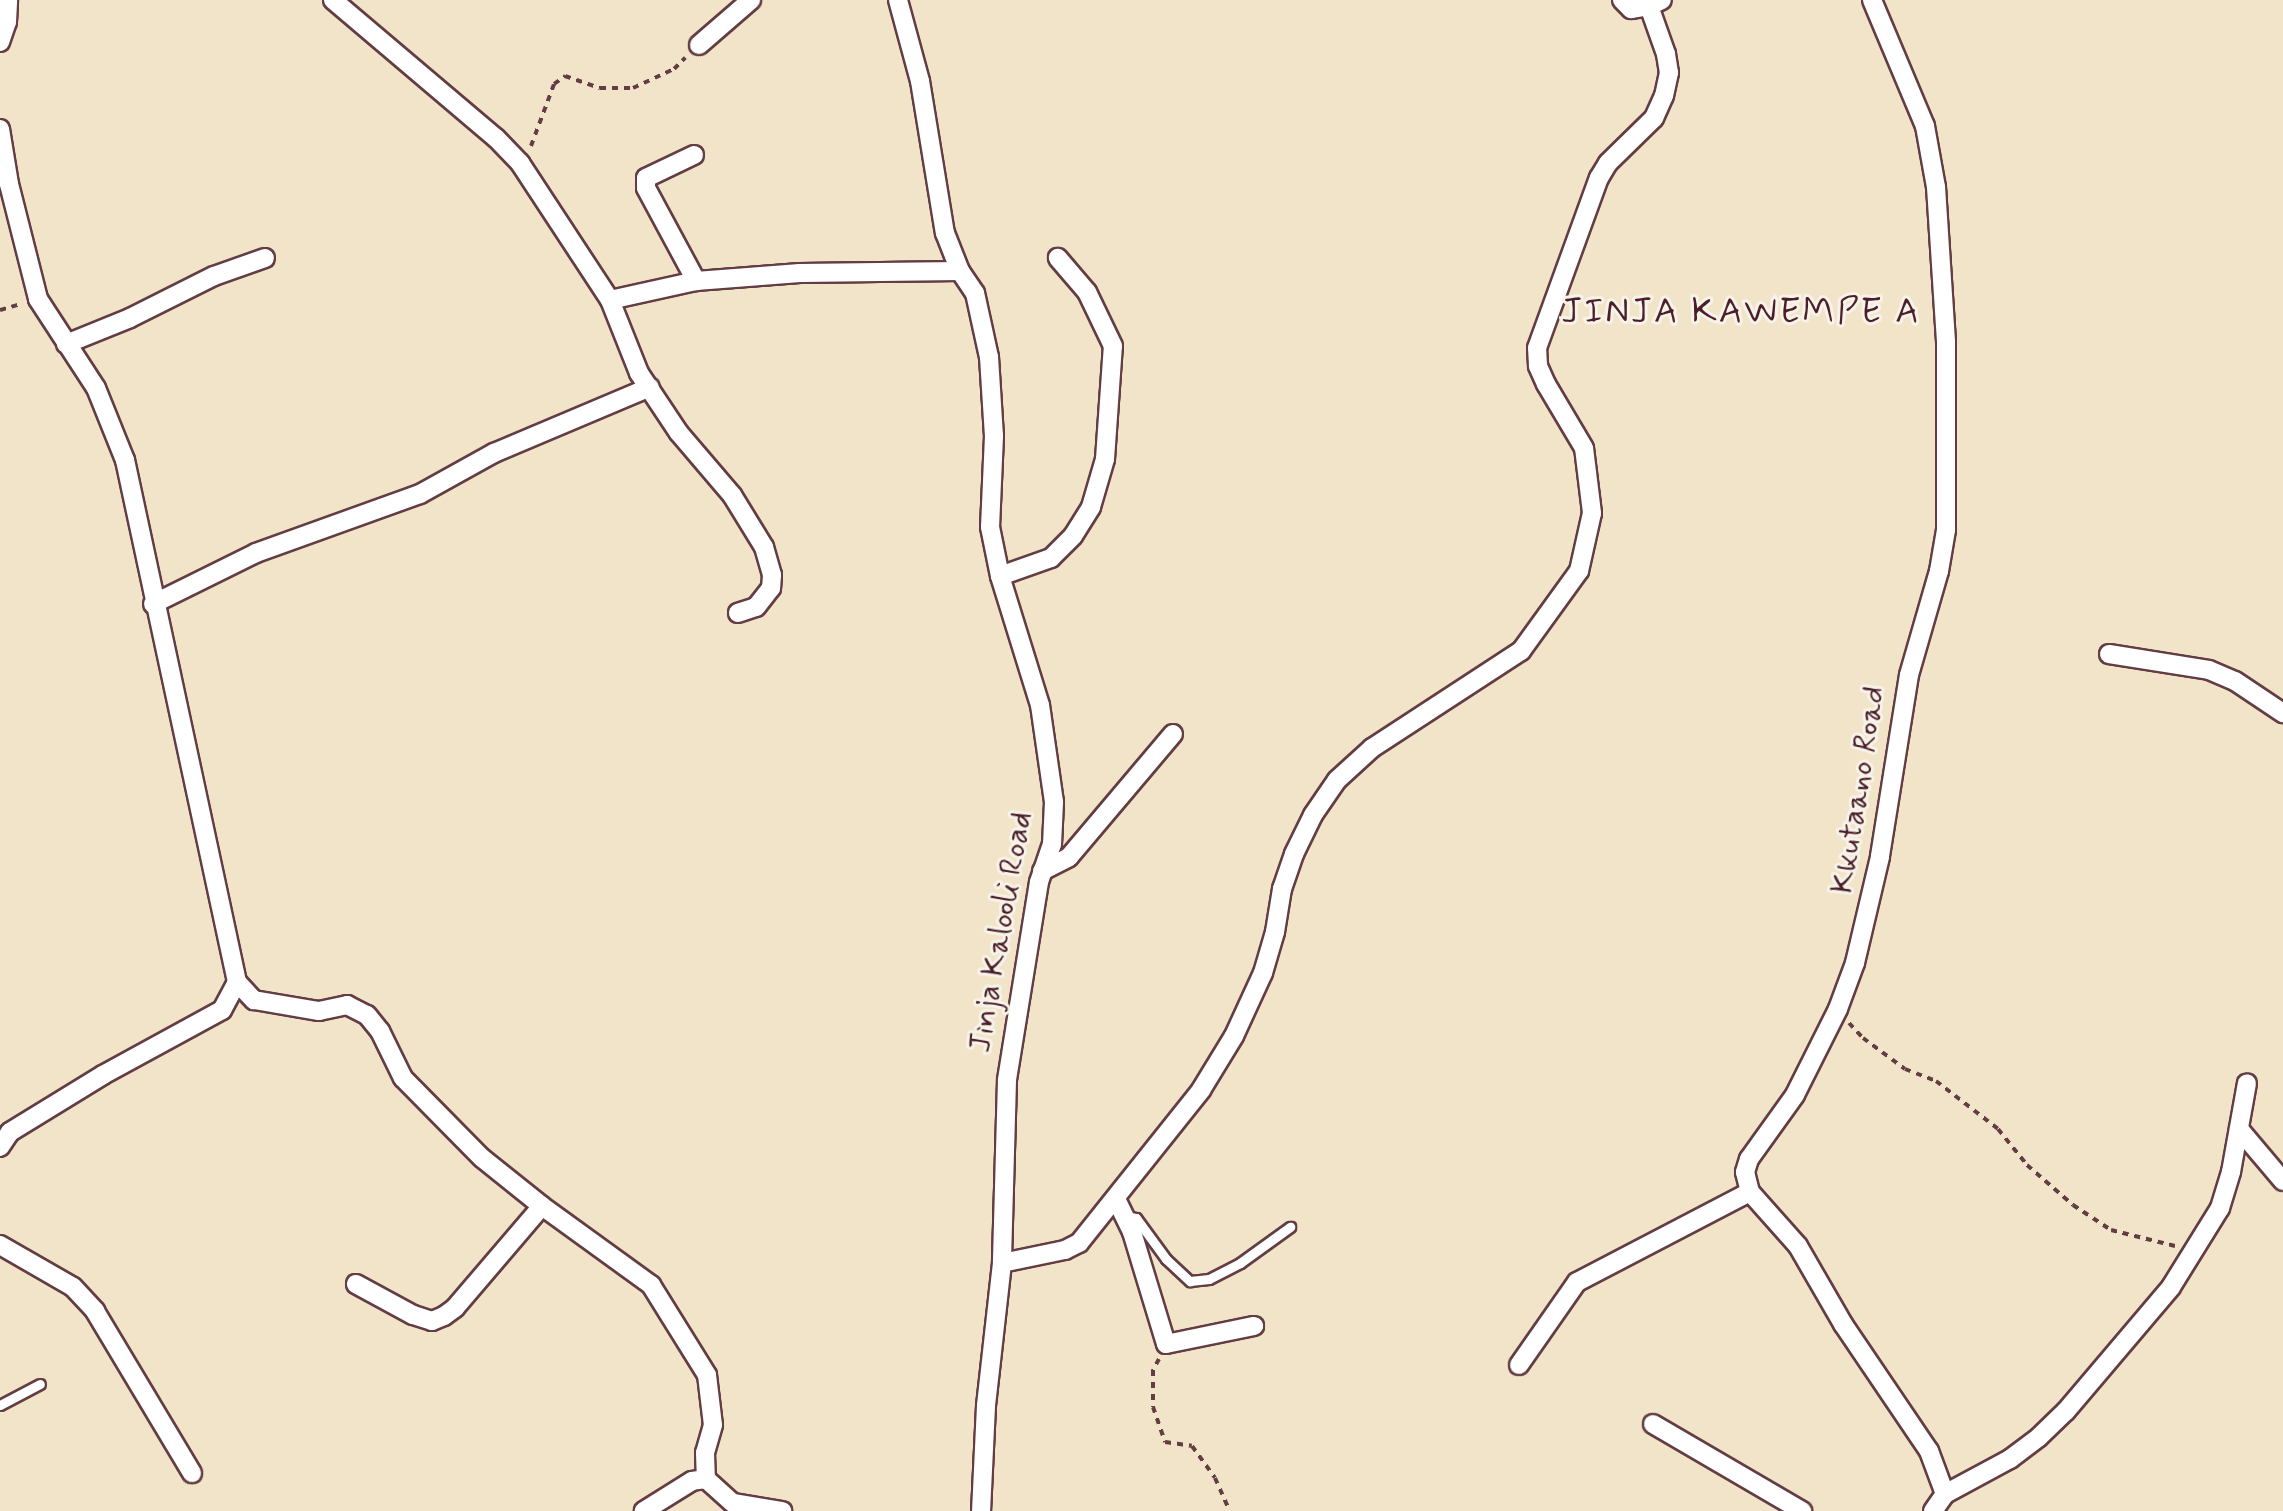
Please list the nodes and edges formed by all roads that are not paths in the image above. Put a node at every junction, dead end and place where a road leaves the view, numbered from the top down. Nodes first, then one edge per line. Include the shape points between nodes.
1 (8, 0) edge
2 (333, 0) edge
3 (751, 0) edge
4 (898, 0) edge
5 (1622, 0) edge
6 (1872, 0) edge
7 (1655, 3) edge
8 (0, 42) edge
9 (699, 45) road end
10 (0, 129) edge
11 (694, 155) dead end
12 (265, 258) dead end
13 (1058, 258) dead end
14 (960, 271) junction
15 (696, 281) junction
16 (610, 300) junction
17 (66, 344) junction
18 (650, 387) junction
19 (1000, 576) junction
20 (153, 604) junction
21 (738, 613) dead end
22 (2109, 654) dead end
23 (2283, 713) edge
24 (1173, 734) dead end
25 (1042, 871) junction
26 (237, 982) junction
27 (2247, 1083) dead end
28 (2239, 1129) junction
29 (0, 1147) edge
30 (2283, 1181) edge
31 (1750, 1192) junction
32 (542, 1206) junction
33 (1120, 1207) junction
34 (1290, 1227) dead end
35 (0, 1245) edge
36 (1002, 1263) junction
37 (356, 1284) dead end
38 (1254, 1326) dead end
39 (1519, 1365) dead end
40 (40, 1384) dead end
41 (0, 1405) edge
42 (1653, 1424) dead end
43 (192, 1473) dead end
44 (706, 1479) junction
45 (1945, 1494) junction
46 (644, 1511) edge
47 (725, 1511) edge
48 (782, 1511) edge
49 (981, 1511) edge
50 (1802, 1511) edge
51 (1933, 1511) edge

1 - 8 street
2 - 16 street via 496,138 522,167
3 - 9 street
4 - 14 street, Jinja Kalooli Road via 920,81 945,233
5 - 7 street via 1631,9
6 - 31 street, Kkutaano Road via 1925,126 1930,151 1945,295 1948,499 1939,571 1901,715 1868,921 1838,1009 1795,1095 1749,1159 1745,1172
7 - 33 street via 1669,73 1664,96 1654,118 1599,178 1537,348 1546,384 1584,448 1592,513 1579,571 1521,651 1372,748 1337,780 1294,854 1263,973 1234,1036
10 - 17 street via 38,299
11 - 15 street via 646,178 652,201
12 - 17 street
13 - 19 street via 1087,292 1113,346 1105,459 1091,507 1073,536 1051,558
14 - 15 street via 800,273
14 - 19 street, Jinja Kalooli Road via 975,293 989,357 994,436 990,527
15 - 16 street
16 - 18 street via 639,373
17 - 20 street via 114,427
18 - 20 street via 494,453 420,494 256,553
18 - 21 street via 666,416 732,495 764,547 771,588 756,607
19 - 25 street, Jinja Kalooli Road via 1040,705 1054,802 1052,844
20 - 26 street
22 - 23 street via 2209,670
24 - 25 street via 1069,857
25 - 36 street, Jinja Kalooli Road via 1007,1080
26 - 29 street via 222,1010 10,1132
26 - 32 street via 254,1000 319,1011 347,1005 367,1015 403,1078 482,1158
27 - 28 street
28 - 30 street
28 - 45 street via 2224,1199 2197,1250 2139,1328 2066,1411 2010,1459
31 - 39 street via 1583,1277
31 - 45 street via 1798,1246 1843,1324 1919,1435
32 - 37 street via 444,1316 432,1321 413,1315
32 - 44 street via 651,1285 675,1318 711,1392
33 - 34 lane via 1136,1218 1190,1281 1209,1279 1240,1263
33 - 36 street via 1065,1250
33 - 38 street via 1166,1344
35 - 43 street via 73,1287 95,1311
36 - 49 street, Jinja Kalooli Road
40 - 41 lane
42 - 50 street
44 - 46 street via 692,1481
44 - 47 street
44 - 48 street via 733,1503
45 - 51 street

